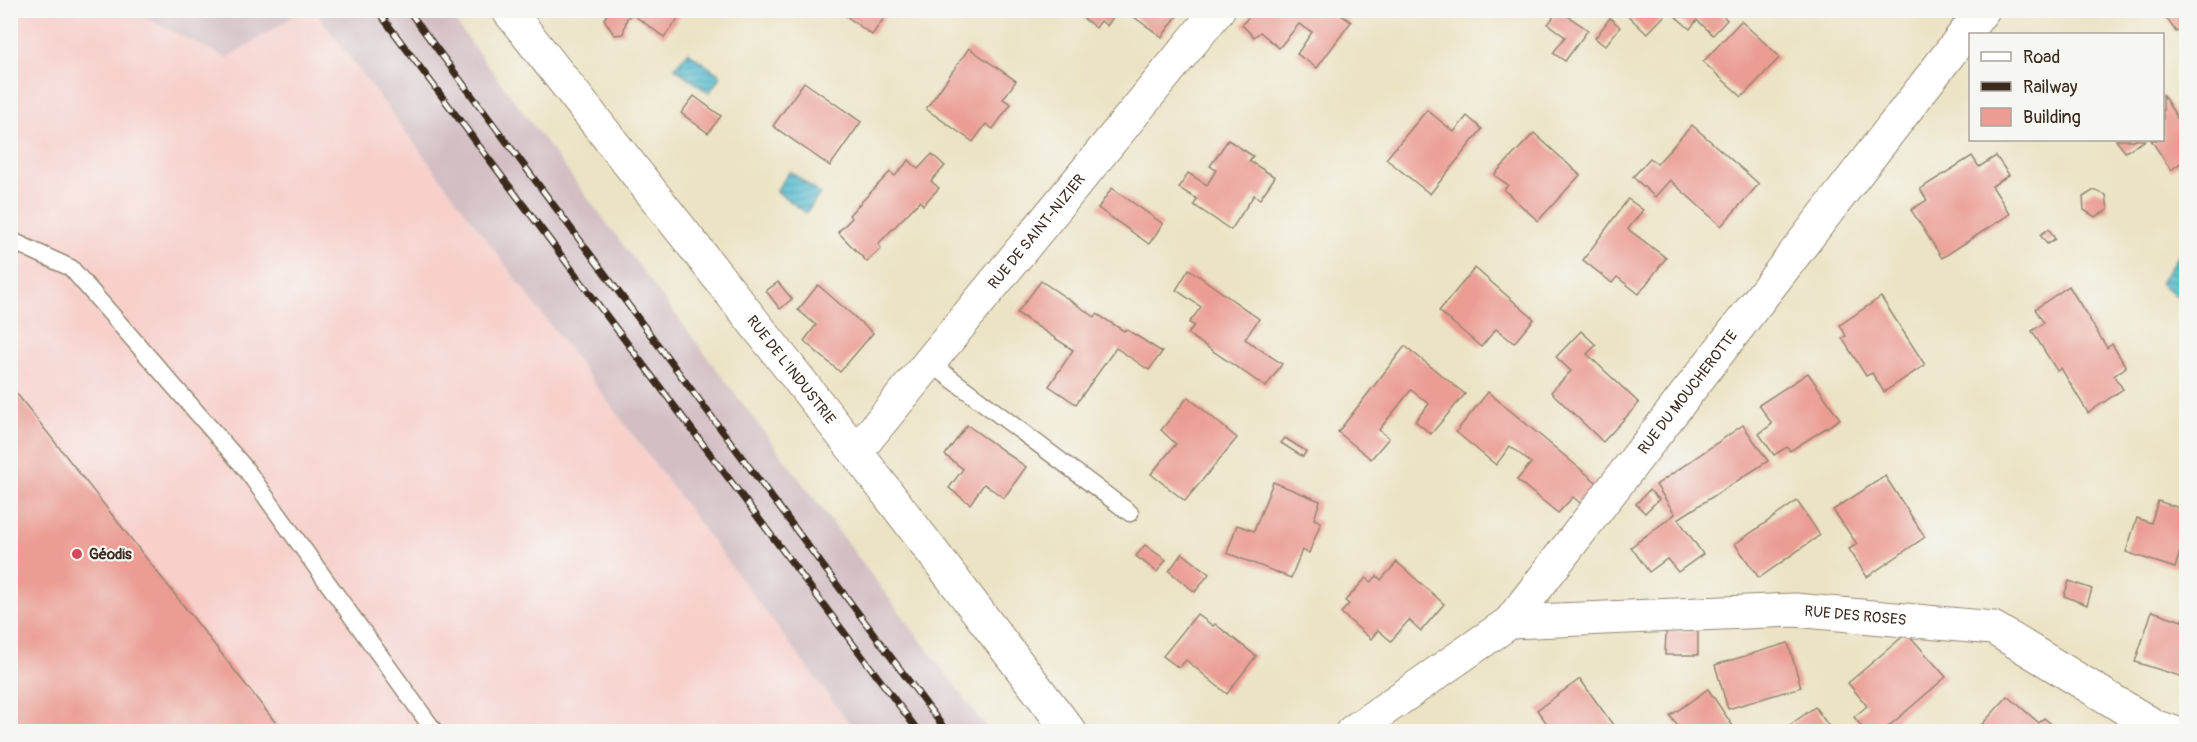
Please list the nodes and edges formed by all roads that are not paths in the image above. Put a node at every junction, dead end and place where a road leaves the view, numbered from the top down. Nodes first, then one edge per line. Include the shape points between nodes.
1 (508, 10) edge
2 (1218, 10) edge
3 (1983, 10) edge
4 (10, 240) edge
5 (929, 362) junction
6 (856, 452) junction
7 (1130, 513) dead end
8 (1510, 622) junction
9 (435, 732) edge
10 (1070, 732) edge
11 (1352, 732) edge
12 (2172, 732) edge

1 - 6 street, RUE DE L'INDUSTRIE
2 - 5 street, RUE DE SAINT-NIZIER
3 - 8 street, RUE DU MOUCHEROTTE
4 - 9 lane via 71,268 238,460
5 - 6 street, RUE DE SAINT-NIZIER
5 - 7 lane
6 - 10 street, RUE DE L'INDUSTRIE
8 - 11 street, RUE DU MOUCHEROTTE
8 - 12 street, RUE DES ROSES via 1795,610 1993,627 2156,727

